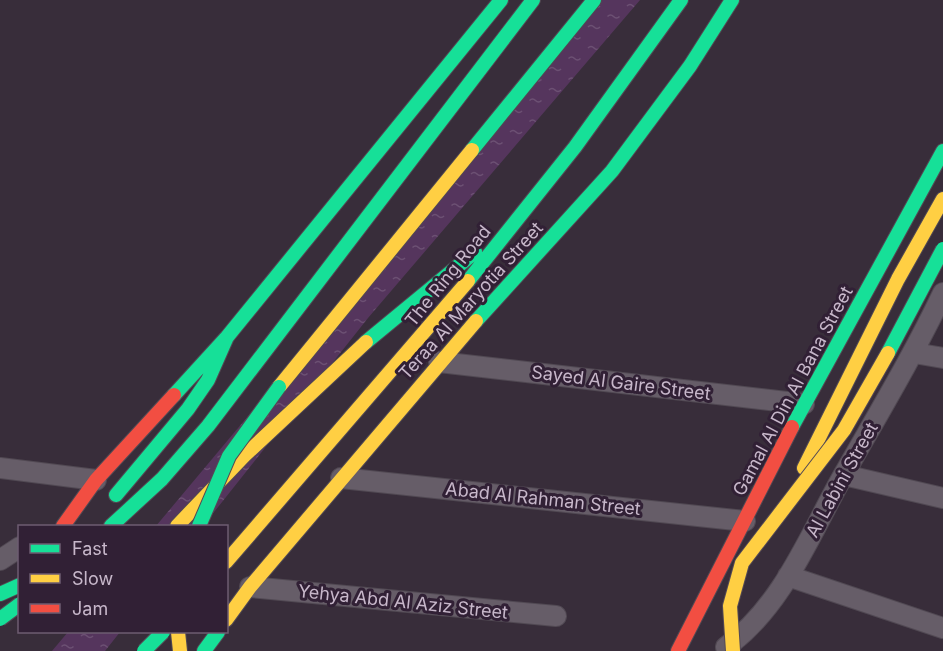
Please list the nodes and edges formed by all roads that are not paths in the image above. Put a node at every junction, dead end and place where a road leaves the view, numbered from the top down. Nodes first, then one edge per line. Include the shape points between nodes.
1 (501, 0) edge
2 (533, 0) edge
3 (594, 0) edge
4 (681, 0) edge
5 (732, 0) edge
6 (943, 151) edge
7 (943, 199) edge
8 (515, 222) junction
9 (943, 249) edge
10 (943, 294) edge
11 (227, 337) junction
12 (914, 353) junction
13 (943, 358) edge
14 (439, 362) junction
15 (804, 404) junction
16 (0, 468) edge
17 (844, 475) junction
18 (342, 478) junction
19 (96, 480) junction
20 (943, 498) edge
21 (108, 505) dead end
22 (745, 521) junction
23 (48, 525) edge
24 (64, 525) edge
25 (112, 525) edge
26 (178, 525) edge
27 (199, 525) edge
28 (18, 548) edge
29 (0, 560) edge
30 (228, 560) edge
31 (788, 576) junction
32 (18, 586) edge
33 (250, 587) junction
34 (0, 594) edge
35 (18, 601) edge
36 (18, 606) edge
37 (556, 616) dead end
38 (228, 617) edge
39 (0, 620) edge
40 (943, 628) edge
41 (154, 633) edge
42 (162, 633) edge
43 (178, 633) edge
44 (217, 633) edge
45 (0, 634) edge
46 (144, 651) edge
47 (162, 651) edge
48 (180, 651) edge
49 (204, 651) edge
50 (678, 651) edge
51 (715, 651) edge
52 (721, 651) edge
53 (733, 651) edge

1 - 11 main road
2 - 25 main road via 219,412 143,499
3 - 27 main road, bridge via 261,409 230,456
4 - 8 main road, The Ring Road via 629,77
5 - 14 main road, Teraa Al Maryotia Street via 690,66 612,171
6 - 15 main road, Gamal Al Din Al Bana Street
7 - 51 main road via 854,365
8 - 26 main road, bridge via 420,293 347,358 205,493
8 - 30 main road, The Ring Road via 434,322
9 - 53 main road, bridge via 844,430 742,563 731,587 728,626
10 - 12 street, Al Labini Street
11 - 19 main road
11 - 21 main road via 208,380
12 - 13 street
12 - 17 street, Al Labini Street
14 - 15 street, Sayed Al Gaire Street
14 - 18 main road, Teraa Al Maryotia Street
15 - 22 main road, Gamal Al Din Al Bana Street
16 - 19 street
17 - 20 street
17 - 31 street, Al Labini Street
18 - 22 street, Abad Al Rahman Street
18 - 33 main road, Teraa Al Maryotia Street
19 - 23 street
19 - 24 main road
22 - 50 main road, Gamal Al Din Al Bana Street
28 - 29 street
31 - 40 street
31 - 52 street, Al Labini Street via 764,612
32 - 34 main road
33 - 37 street, Yehya Abd Al Aziz Street
33 - 38 main road, Teraa Al Maryotia Street
35 - 45 main road
36 - 39 main road, bridge
41 - 47 main road
42 - 46 main road, bridge
43 - 48 main road
44 - 49 main road

